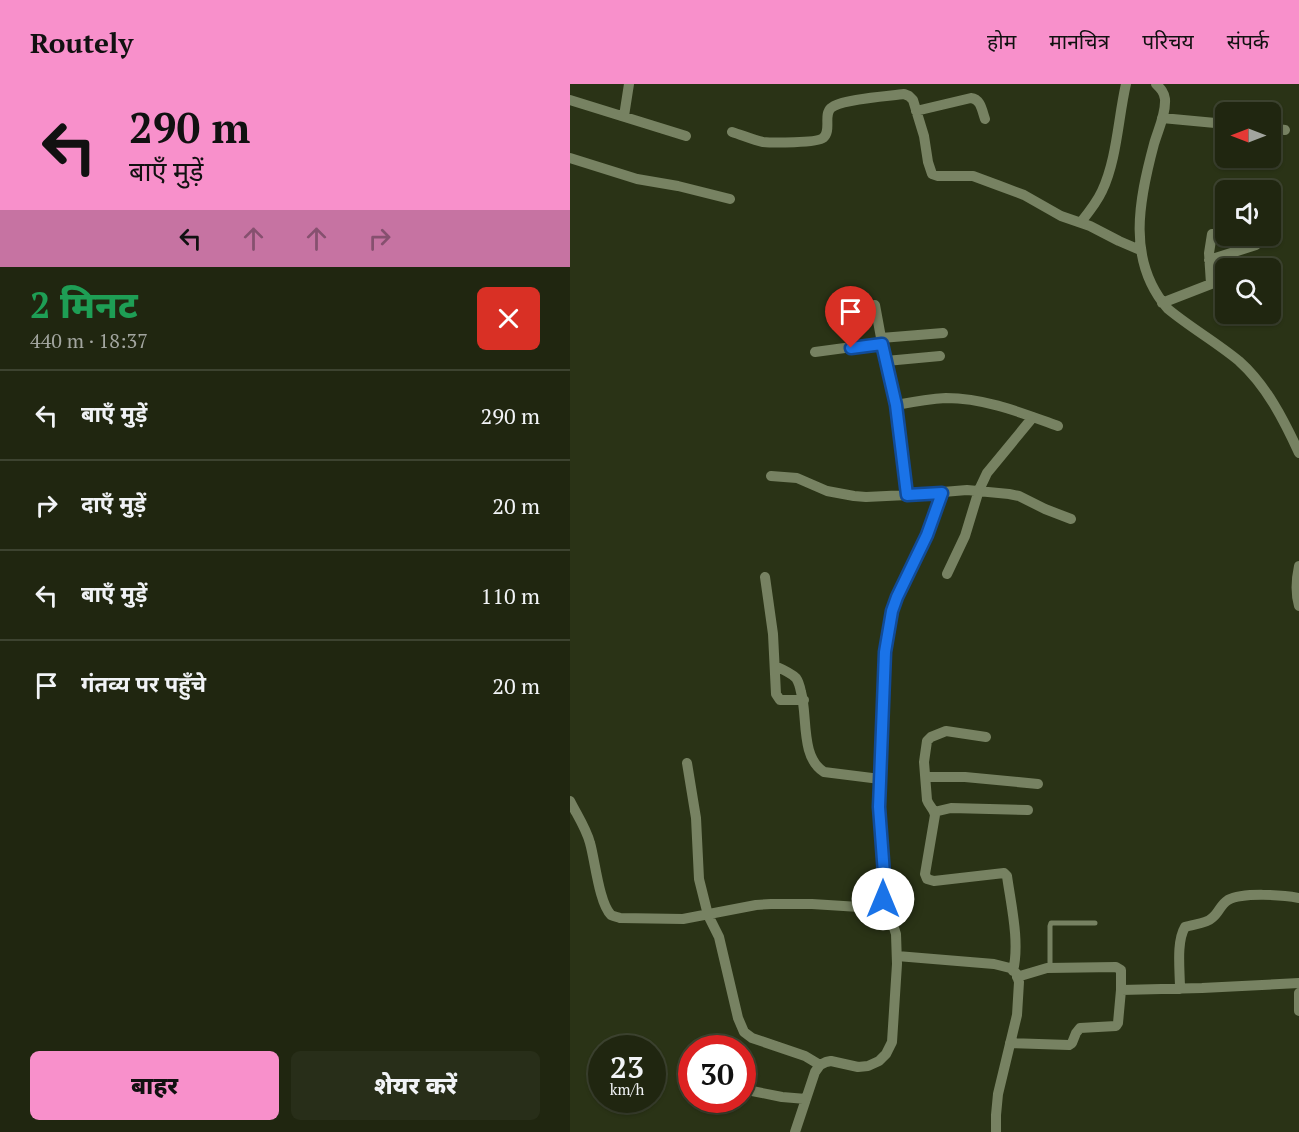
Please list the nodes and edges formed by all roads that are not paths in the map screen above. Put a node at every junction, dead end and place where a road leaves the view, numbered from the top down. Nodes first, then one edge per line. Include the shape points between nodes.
1 (629, 84) edge
2 (1126, 84) edge
3 (1161, 86) edge
4 (570, 100) edge
5 (916, 111) junction
6 (624, 116) junction
7 (1162, 118) junction
8 (985, 119) dead end
9 (1215, 123) edge
10 (1281, 129) edge
11 (1285, 129) dead end
12 (732, 132) dead end
13 (686, 136) dead end
14 (570, 158) edge
15 (730, 199) dead end
16 (1081, 222) junction
17 (1212, 234) dead end
18 (1253, 246) edge
19 (1140, 249) junction
20 (1209, 260) junction
21 (1162, 303) junction
22 (875, 305) dead end
23 (943, 333) dead end
24 (881, 341) junction
25 (814, 352) dead end
26 (940, 356) dead end
27 (886, 361) junction
28 (896, 405) junction
29 (1033, 417) junction
30 (1058, 426) dead end
31 (1299, 453) edge
32 (771, 476) dead end
33 (978, 490) junction
34 (942, 493) junction
35 (907, 495) junction
36 (1071, 519) dead end
37 (1299, 566) edge
38 (947, 574) dead end
39 (765, 577) dead end
40 (1299, 606) edge
41 (775, 666) junction
42 (804, 700) junction
43 (986, 736) dead end
44 (687, 763) dead end
45 (926, 777) junction
46 (880, 779) junction
47 (1038, 784) dead end
48 (570, 801) edge
49 (1028, 810) dead end
50 (934, 812) junction
51 (1299, 898) edge
52 (882, 911) junction
53 (708, 915) junction
54 (1095, 923) dead end
55 (905, 957) junction
56 (1050, 968) junction
57 (1015, 974) junction
58 (1299, 983) edge
59 (1180, 989) junction
60 (1121, 990) junction
61 (1299, 993) edge
62 (1299, 1011) edge
63 (1010, 1043) junction
64 (820, 1065) junction
65 (756, 1092) edge
66 (806, 1099) junction
67 (795, 1132) edge
68 (996, 1132) edge

1 - 6 street
2 - 16 street via 1109,174
3 - 7 street via 1165,96
4 - 6 street
5 - 8 street via 975,98
5 - 12 street via 913,100 904,94 865,98 830,108 827,131 821,140 763,142
5 - 16 street via 932,174 973,176
6 - 13 street
7 - 9 street
7 - 19 street via 1140,204
10 - 11 street
14 - 15 street via 637,179
16 - 19 street
17 - 20 street
18 - 20 street
19 - 21 street
20 - 21 street via 1209,285
21 - 31 street via 1258,381
22 - 24 street
23 - 24 street
24 - 25 street
24 - 27 street
26 - 27 street
27 - 28 street
28 - 29 street via 948,398 972,400
28 - 35 street
29 - 30 street
29 - 33 street via 987,473
32 - 35 street via 797,478 840,495
33 - 34 street
33 - 36 street via 1014,495
33 - 38 street via 965,536
34 - 35 street
34 - 46 street via 892,611 885,652
37 - 40 street
39 - 41 street
41 - 42 street via 797,679
41 - 42 street via 777,698
42 - 46 street via 806,734 817,768
43 - 45 street via 946,731 931,736 925,748
44 - 53 street via 696,818 699,879
45 - 47 street
45 - 50 street via 927,800
46 - 52 street
48 - 53 street via 590,843 603,899 612,916 683,919
49 - 50 street via 951,808
50 - 57 street via 927,879 1004,873 1007,876 1014,924
51 - 59 street via 1232,898 1221,905 1211,920 1185,927 1180,942
52 - 53 street via 771,904
52 - 55 street via 891,919
53 - 64 street via 719,937 744,1032
54 - 56 lane via 1051,923
55 - 57 street via 993,964 1010,968
55 - 64 street via 892,1042 886,1054 868,1066 831,1061
56 - 57 street
56 - 60 street via 1119,968
57 - 63 street via 1019,982 1017,1015
58 - 59 street
59 - 60 street
60 - 63 street via 1116,1026 1080,1028 1069,1045
61 - 62 street
63 - 68 street via 998,1094
64 - 66 street
65 - 66 street
66 - 67 street

